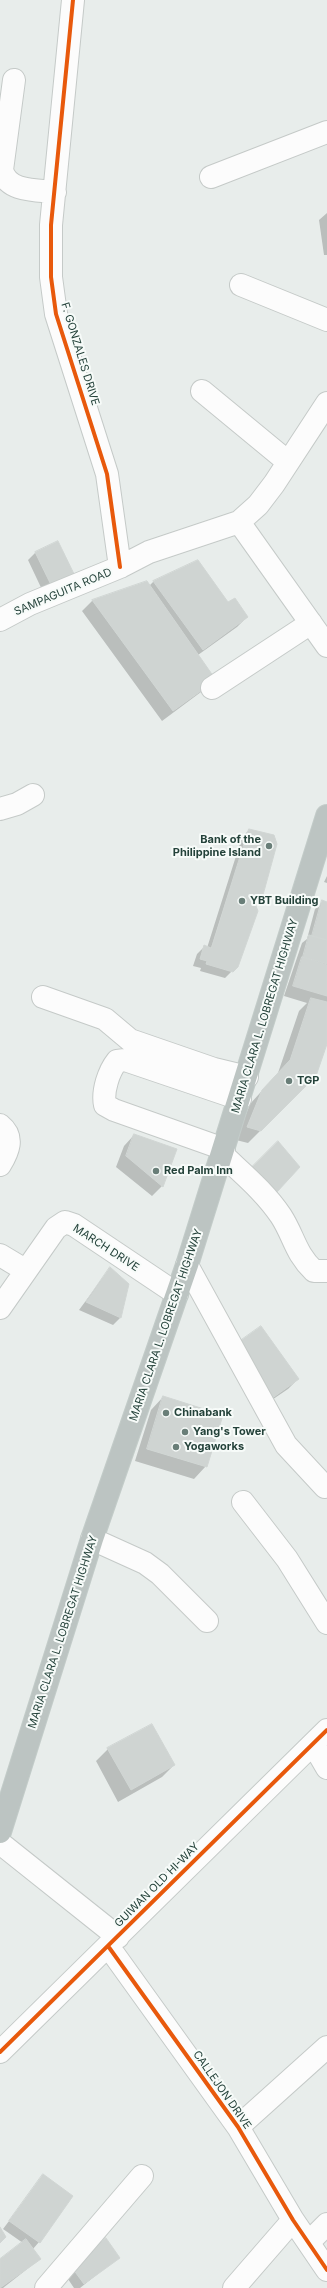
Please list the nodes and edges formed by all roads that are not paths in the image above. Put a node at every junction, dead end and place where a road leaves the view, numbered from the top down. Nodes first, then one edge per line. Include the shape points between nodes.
1 (73, 0) edge
2 (14, 80) dead end
3 (327, 132) edge
4 (211, 177) dead end
5 (55, 192) junction
6 (241, 285) dead end
7 (327, 320) edge
8 (202, 391) dead end
9 (327, 403) edge
10 (288, 462) junction
11 (239, 522) junction
12 (120, 567) junction
13 (0, 620) edge
14 (311, 623) junction
15 (327, 646) edge
16 (212, 688) dead end
17 (33, 795) dead end
18 (0, 810) edge
19 (327, 816) edge
20 (44, 997) dead end
21 (247, 1077) junction
22 (240, 1099) junction
23 (0, 1125) edge
24 (223, 1152) junction
25 (0, 1165) edge
26 (0, 1255) edge
27 (187, 1265) junction
28 (25, 1270) junction
29 (327, 1271) edge
30 (177, 1294) junction
31 (0, 1308) edge
32 (325, 1487) dead end
33 (243, 1502) dead end
34 (92, 1539) junction
35 (207, 1621) dead end
36 (327, 1623) edge
37 (320, 1737) edge
38 (327, 1768) edge
39 (0, 1832) edge
40 (0, 1843) edge
41 (113, 1941) junction
42 (327, 2047) edge
43 (0, 2052) edge
44 (238, 2127) junction
45 (142, 2176) dead end
46 (293, 2220) junction
47 (327, 2224) edge
48 (309, 2242) junction
49 (327, 2270) edge
50 (46, 2288) edge
51 (234, 2288) edge

1 - 5 street, F. GONZALES DRIVE
2 - 5 street via 2,170 4,178 9,184 17,187
3 - 4 street
5 - 12 street, F. GONZALES DRIVE via 51,225 51,277 56,314 107,474
6 - 7 street
8 - 10 street
9 - 10 street, SAMPAGUITA ROAD
10 - 11 street, SAMPAGUITA ROAD via 258,505
11 - 12 street, SAMPAGUITA ROAD via 162,547
11 - 14 street
12 - 13 street, SAMPAGUITA ROAD via 30,604
14 - 15 street
14 - 16 street
17 - 18 street
19 - 21 highway, MARIA CLARA L. LOBREGAT HIGHWAY
20 - 21 street via 104,1019 130,1040 214,1069
21 - 22 highway, MARIA CLARA L. LOBREGAT HIGHWAY
22 - 24 highway, MARIA CLARA L. LOBREGAT HIGHWAY
22 - 24 street via 125,1060 117,1060 111,1068 103,1098 104,1104
23 - 25 street via 10,1137 9,1146
24 - 27 highway, MARIA CLARA L. LOBREGAT HIGHWAY
24 - 29 street via 282,1217 302,1260 314,1271
26 - 28 street
27 - 30 highway, MARIA CLARA L. LOBREGAT HIGHWAY
27 - 32 street via 286,1445
28 - 30 street, MARCH DRIVE via 56,1228 65,1222 74,1225
28 - 31 street, MARCH DRIVE
30 - 34 highway, MARIA CLARA L. LOBREGAT HIGHWAY
33 - 36 street via 287,1559
34 - 35 street via 145,1563 160,1574
34 - 39 highway, MARIA CLARA L. LOBREGAT HIGHWAY
37 - 38 street
37 - 41 street, GUIWAN OLD HI-WAY
40 - 41 street, CALLEJON DRIVE
41 - 43 street, GUIWAN OLD HI-WAY
41 - 44 street, CALLEJON DRIVE
42 - 44 street
44 - 46 street, CALLEJON DRIVE
45 - 50 street
46 - 48 street, CALLEJON DRIVE
46 - 51 street
47 - 48 street
48 - 49 street, CALLEJON DRIVE

